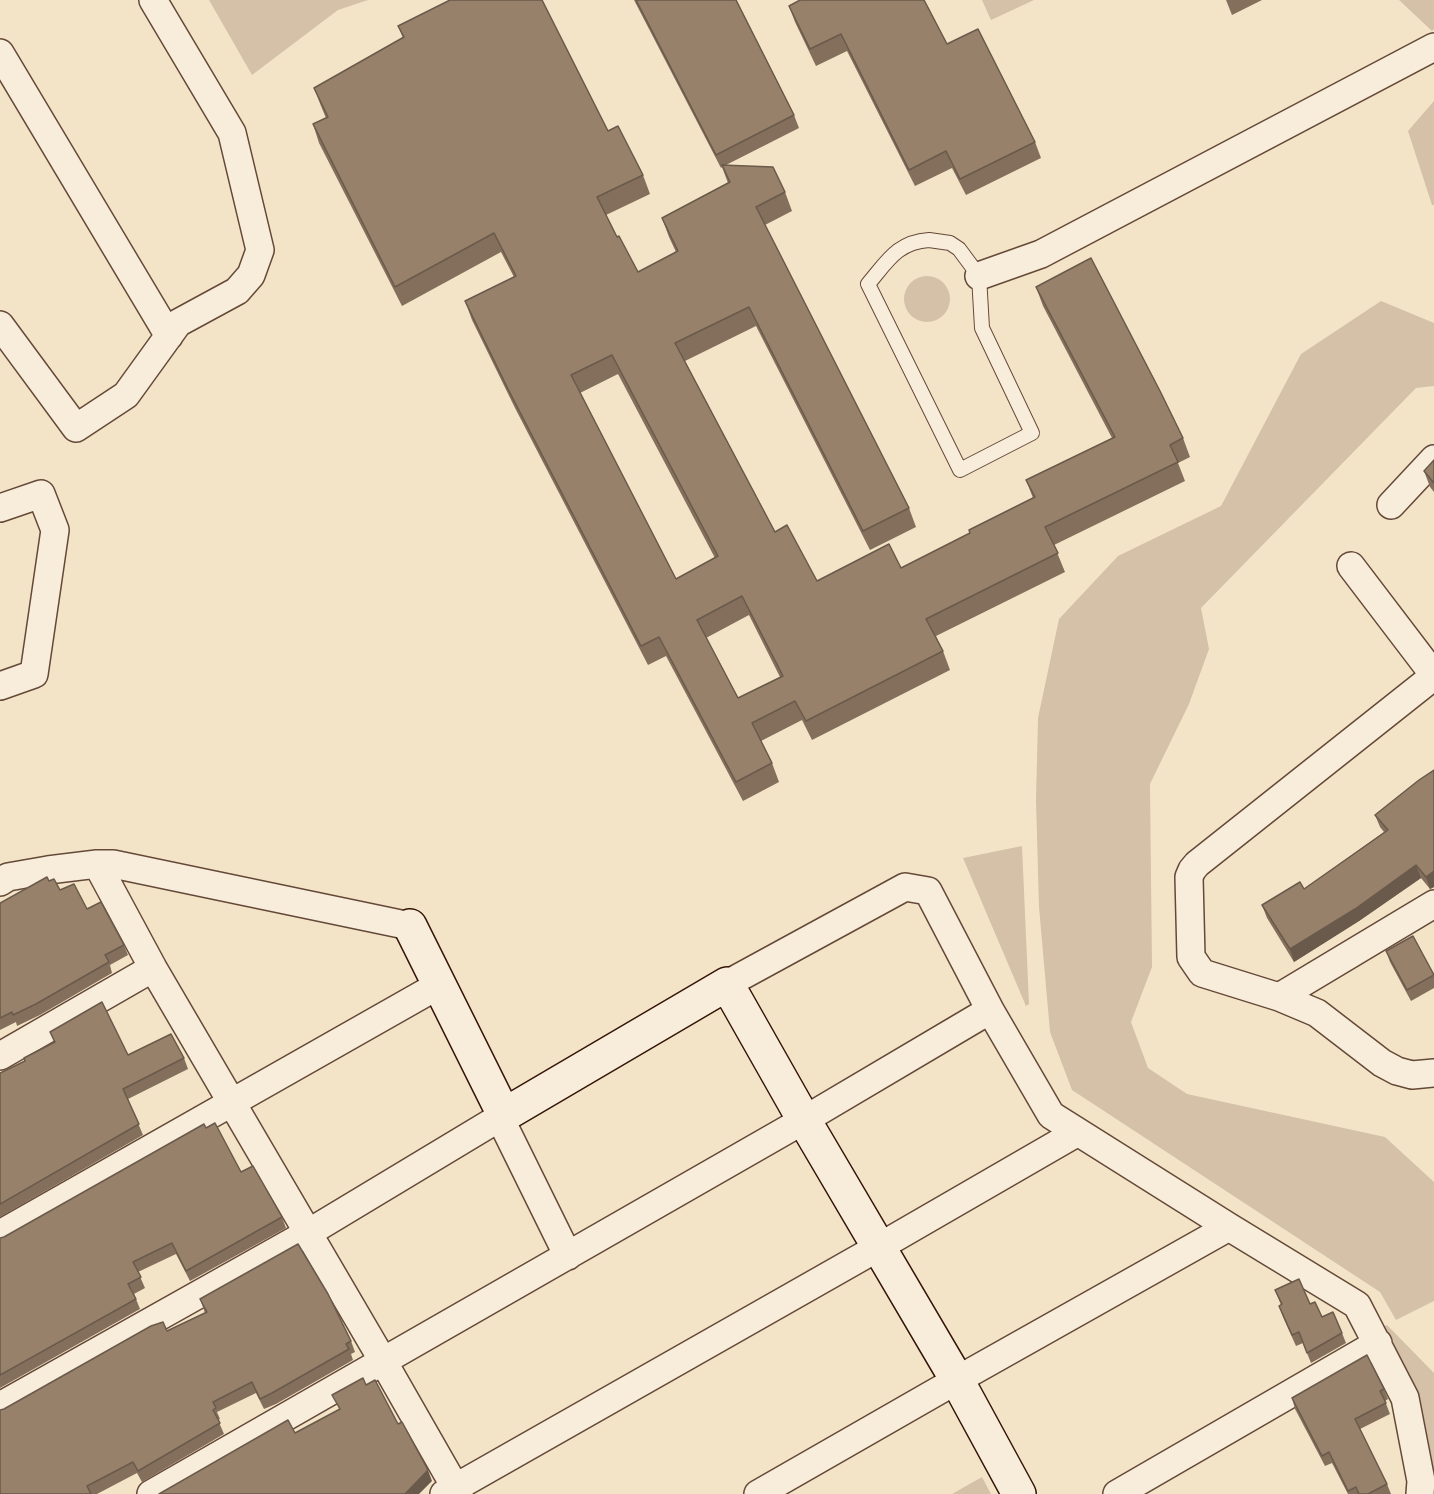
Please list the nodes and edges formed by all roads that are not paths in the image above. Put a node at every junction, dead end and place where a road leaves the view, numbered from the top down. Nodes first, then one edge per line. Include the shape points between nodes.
1 (153, 0) edge
2 (1434, 47) edge
3 (0, 53) edge
4 (979, 276) junction
5 (0, 325) edge
6 (169, 336) junction
7 (1434, 459) edge
8 (1391, 505) dead end
9 (0, 508) edge
10 (1351, 566) dead end
11 (1434, 675) edge
12 (0, 686) edge
13 (97, 864) junction
14 (3, 879) edge
15 (1434, 904) edge
16 (410, 926) joint
17 (153, 968) junction
18 (728, 984) junction
19 (439, 985) junction
20 (1279, 997) junction
21 (990, 1010) junction
22 (0, 1056) edge
23 (1434, 1073) edge
24 (232, 1102) junction
25 (502, 1117) junction
26 (804, 1120) junction
27 (1078, 1132) junction
28 (1229, 1227) junction
29 (308, 1233) junction
30 (0, 1234) edge
31 (879, 1247) junction
32 (568, 1256) junction
33 (1378, 1343) junction
34 (383, 1361) junction
35 (957, 1380) junction
36 (0, 1406) edge
37 (453, 1492) edge
38 (151, 1494) edge
39 (758, 1494) edge
40 (1018, 1494) edge
41 (1117, 1494) edge
42 (1420, 1494) edge

1 - 6 street via 232,133 260,250 251,275 237,291 178,323
2 - 4 street via 1041,254
3 - 6 street
4 - 4 lane via 982,328 1032,433 960,470 868,284 901,248 929,240 950,243 959,249
5 - 6 street via 76,428 126,395
7 - 8 street
9 - 12 street via 41,494 55,530 34,674
10 - 11 street
11 - 20 street via 1192,870 1191,957 1196,965 1202,973
13 - 14 street
13 - 16 street via 113,864
13 - 17 street
15 - 20 street
16 - 19 street
17 - 22 street
17 - 24 street
18 - 21 street via 905,886 928,891
18 - 25 street
18 - 26 street
19 - 24 street
19 - 25 street
20 - 23 street via 1317,1013 1396,1071 1412,1075
21 - 26 street
21 - 27 street via 1051,1115
24 - 29 street
24 - 30 street
25 - 29 street
25 - 32 street
26 - 31 street
26 - 32 street
27 - 28 street
27 - 31 street
28 - 33 street via 1357,1305
28 - 35 street
29 - 34 street
29 - 36 street
31 - 35 street
31 - 37 street
32 - 34 street
33 - 41 street
33 - 42 street via 1405,1398
34 - 37 street
34 - 38 street
35 - 39 street
35 - 40 street

